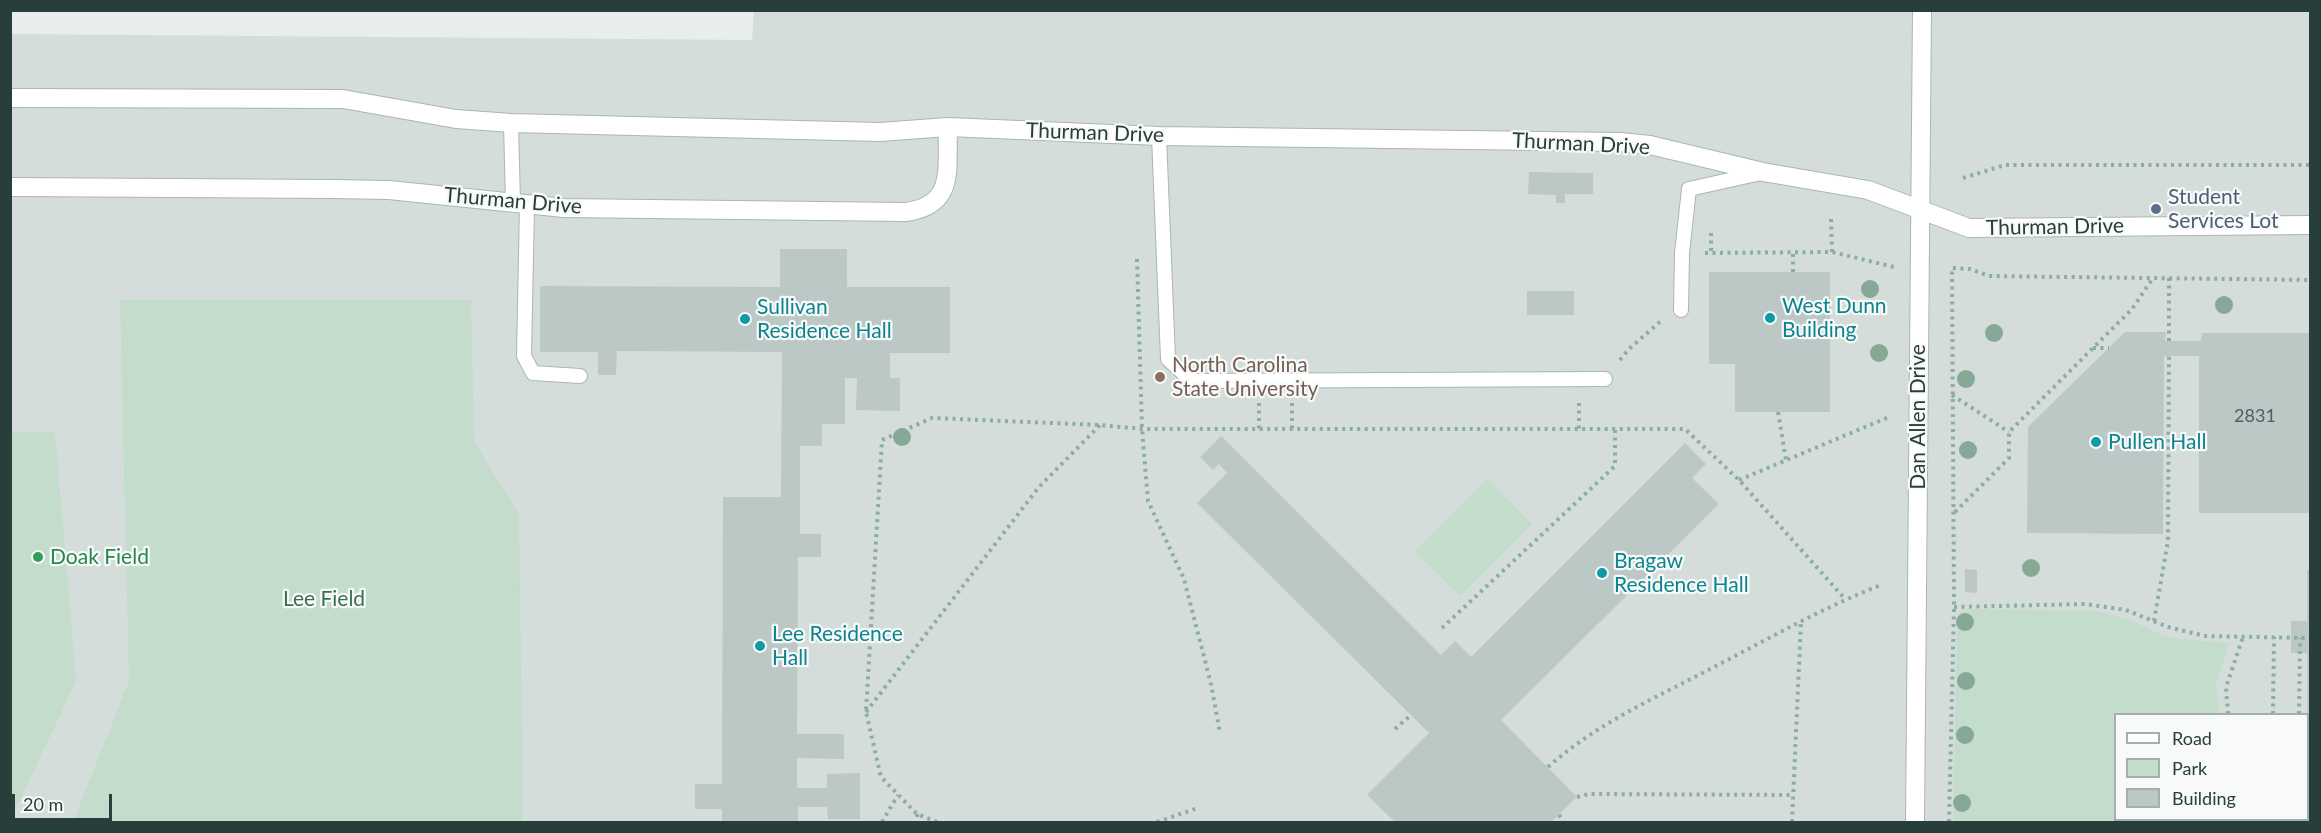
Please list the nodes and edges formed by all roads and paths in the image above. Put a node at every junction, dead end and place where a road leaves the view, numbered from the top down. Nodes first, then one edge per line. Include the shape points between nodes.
1 (1922, 10) edge
2 (10, 98) edge
3 (511, 123) junction
4 (948, 127) junction
5 (1159, 136) junction
6 (2310, 165) edge
7 (1763, 172) junction
8 (1963, 178) dead end
9 (10, 187) edge
10 (520, 203) junction
11 (1919, 209) junction
12 (1831, 219) dead end
13 (2310, 225) edge
14 (1711, 232) dead end
15 (1832, 252) junction
16 (1682, 253) junction
17 (1711, 253) junction
18 (1793, 253) junction
19 (1137, 256) dead end
20 (1897, 268) dead end
21 (1793, 272) dead end
22 (2153, 278) junction
23 (2169, 278) junction
24 (2310, 280) edge
25 (1681, 310) joint
26 (2169, 341) dead end
27 (2093, 348) junction
28 (2109, 348) dead end
29 (2169, 356) dead end
30 (580, 376) dead end
31 (1605, 379) joint
32 (1952, 395) junction
33 (1778, 412) dead end
34 (1889, 417) dead end
35 (1100, 425) junction
36 (1142, 429) junction
37 (1615, 429) junction
38 (2009, 432) junction
39 (1786, 460) junction
40 (1739, 480) junction
41 (1954, 513) junction
42 (1881, 585) dead end
43 (1845, 599) junction
44 (1954, 607) junction
45 (1801, 621) junction
46 (2154, 621) junction
47 (1442, 628) dead end
48 (2243, 637) junction
49 (2274, 637) junction
50 (2300, 638) junction
51 (2307, 638) dead end
52 (866, 712) junction
53 (2228, 713) edge
54 (2273, 713) edge
55 (2300, 713) edge
56 (1411, 715) dead end
57 (1395, 729) dead end
58 (1220, 733) dead end
59 (1548, 767) dead end
60 (898, 795) junction
61 (1792, 795) junction
62 (1577, 796) dead end
63 (1198, 808) dead end
64 (917, 814) junction
65 (1559, 814) dead end
66 (882, 822) edge
67 (918, 822) edge
68 (937, 822) edge
69 (1157, 822) edge
70 (1563, 822) edge
71 (1792, 822) edge
72 (1915, 822) edge
73 (1949, 822) edge

1 - 11 street, Dan Allen Drive
2 - 3 street, Thurman Drive via 343,99 447,118
3 - 4 street, Thurman Drive via 880,132
3 - 10 lane
4 - 5 street, Thurman Drive
4 - 10 street, Thurman Drive via 943,192 934,204 918,211 564,208
5 - 7 street, Thurman Drive via 1620,142 1650,145
5 - 31 lane via 1168,358 1192,381
6 - 8 path via 2005,165
7 - 11 street, Thurman Drive via 1868,190
7 - 16 lane via 1689,189
9 - 10 street, Thurman Drive via 388,190
10 - 30 lane via 524,356 533,374
11 - 13 street, Thurman Drive via 1969,228
11 - 72 street, Dan Allen Drive
12 - 15 path
14 - 17 path
15 - 18 path
15 - 20 path
16 - 17 path
16 - 25 lane
17 - 18 path
18 - 21 path
19 - 36 path
22 - 23 path
22 - 27 path via 2132,309
22 - 32 path via 1989,276 1970,268 1952,268
23 - 24 path
23 - 26 path
25 - 31 path via 1629,349
27 - 28 path
27 - 38 path
29 - 46 path via 2168,541
32 - 38 path
32 - 41 path
33 - 39 path
34 - 39 path
35 - 36 path
35 - 52 path via 1039,487
35 - 52 path via 932,418 882,440
36 - 37 path
36 - 58 path via 1148,501 1184,579
37 - 40 path via 1685,429
37 - 47 path via 1615,466
38 - 41 path via 2009,458
39 - 40 path
40 - 43 path
41 - 44 path
42 - 43 path
43 - 45 path
44 - 46 path via 2085,604 2126,610
44 - 73 path
45 - 59 path via 1604,724
45 - 61 path
46 - 48 path via 2205,636
48 - 49 path
48 - 53 path via 2226,687
49 - 50 path
49 - 54 path
50 - 51 path
50 - 55 path
52 - 60 path via 880,777
56 - 57 path
60 - 64 path
60 - 66 path
61 - 62 path
61 - 71 path
63 - 69 path
64 - 67 path
64 - 68 path
65 - 70 path

